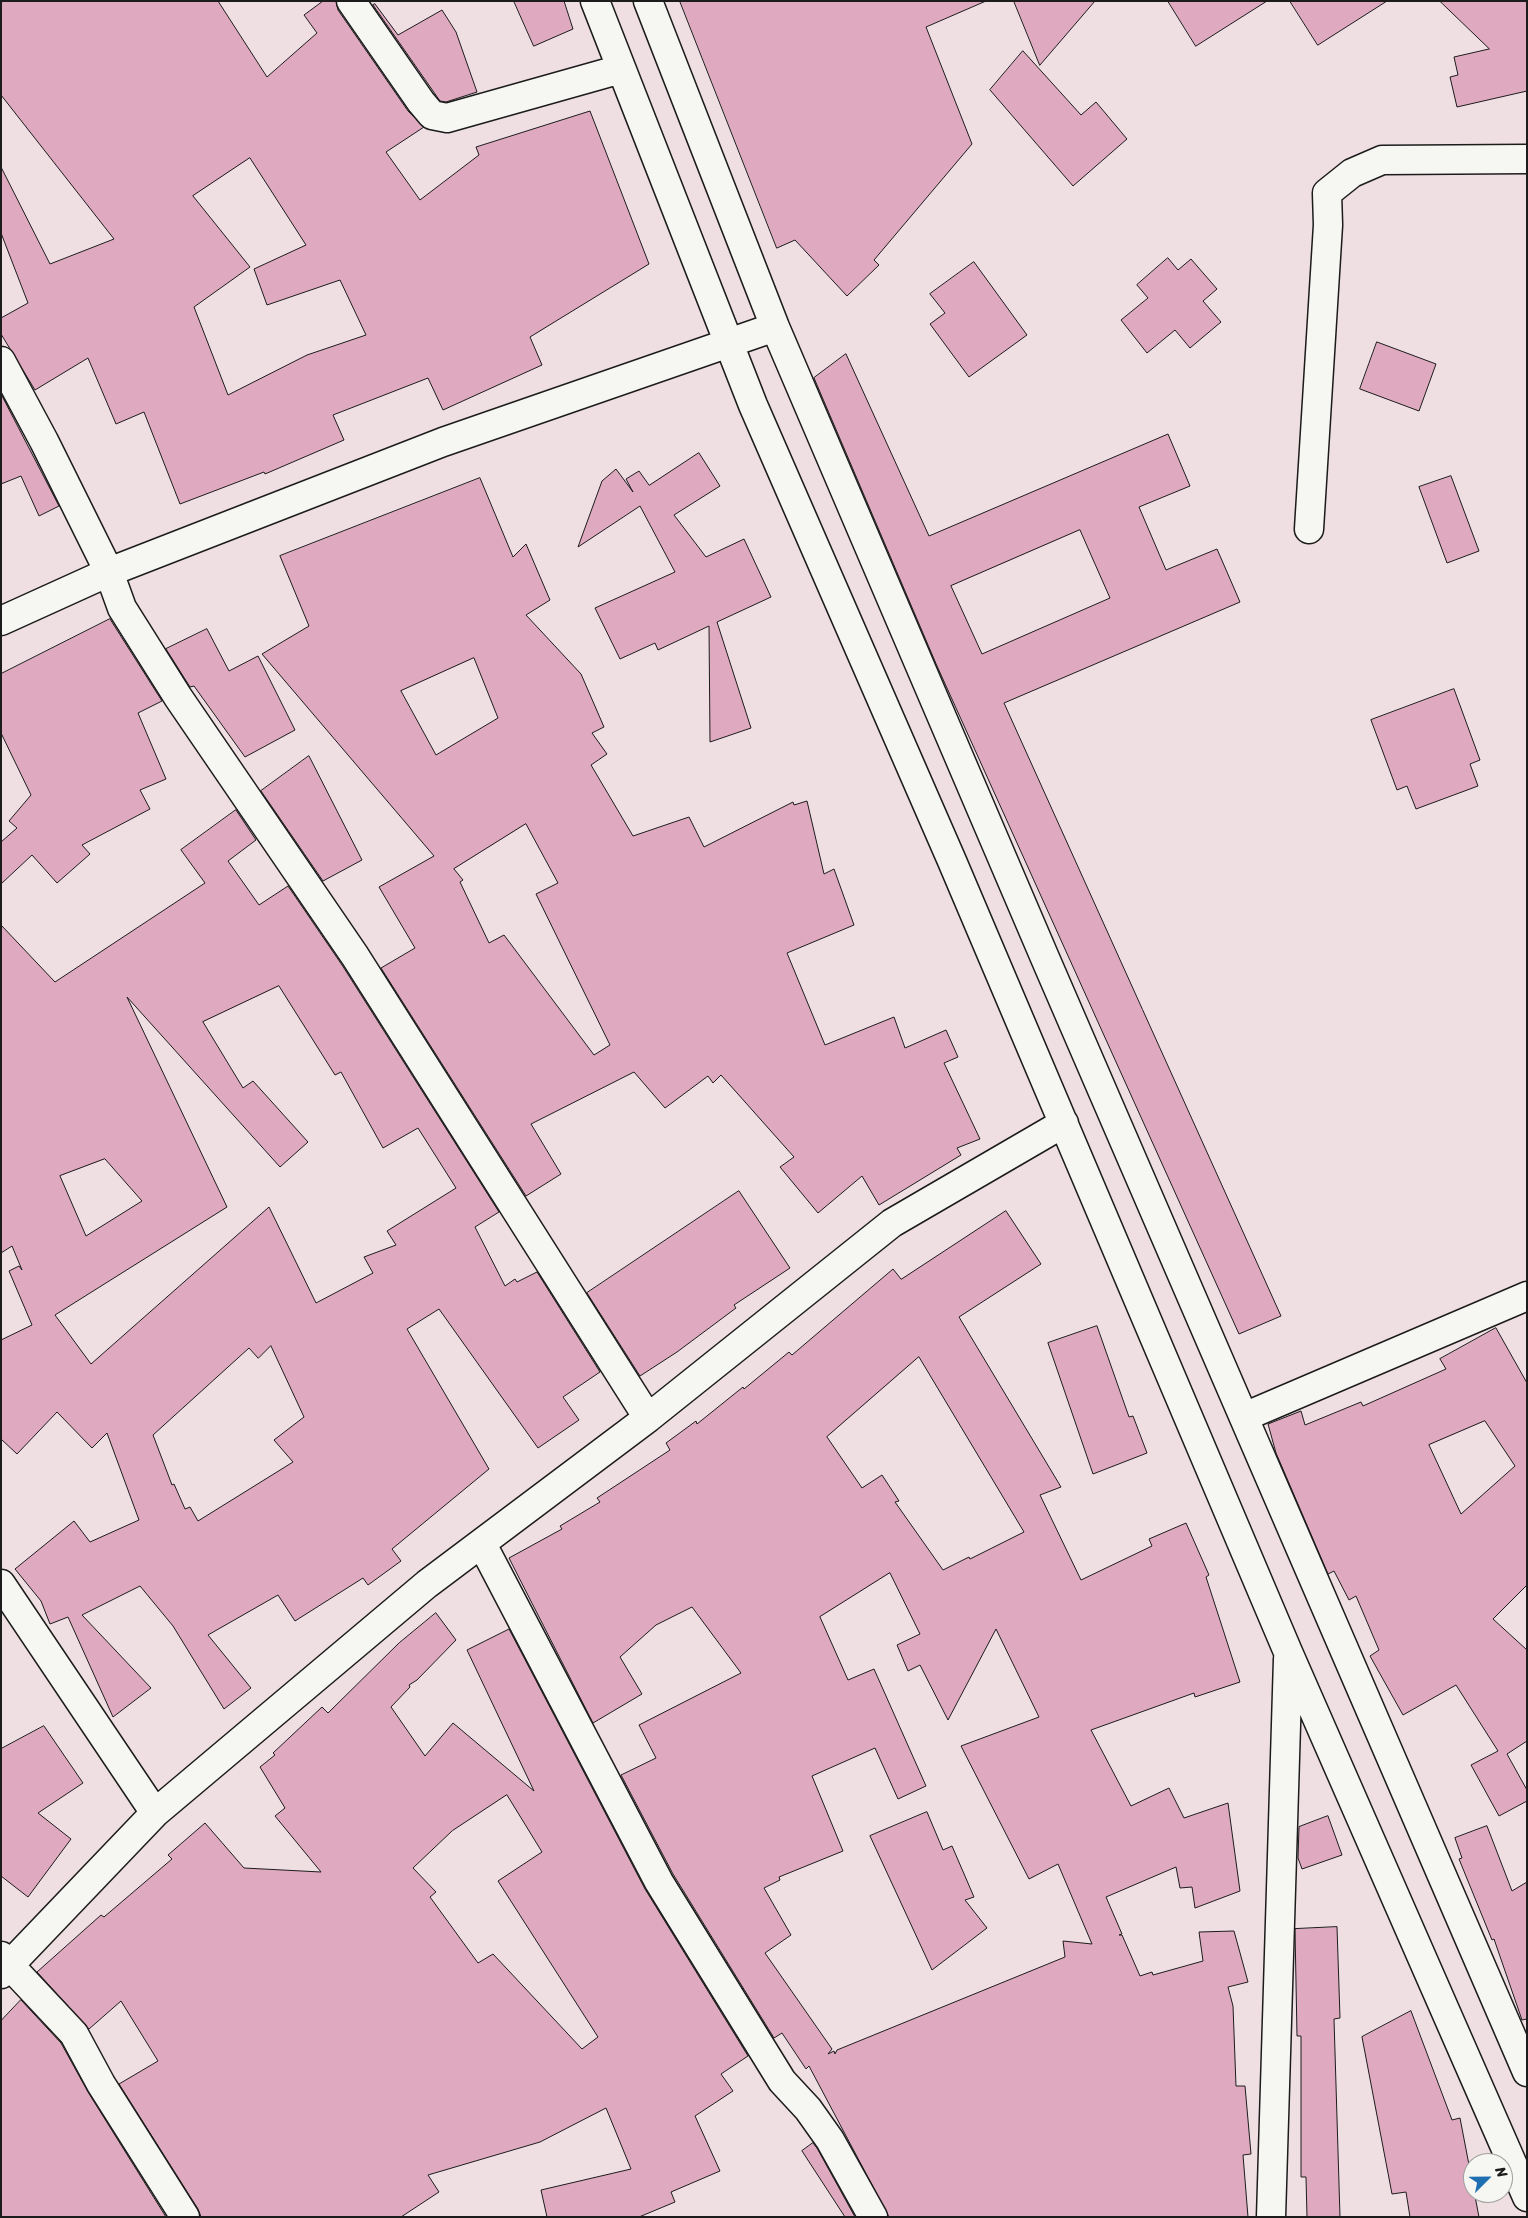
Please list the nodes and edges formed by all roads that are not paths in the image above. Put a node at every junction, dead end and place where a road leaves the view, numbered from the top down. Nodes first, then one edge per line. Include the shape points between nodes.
1 (595, 1) edge
2 (648, 1) edge
3 (354, 2) edge
4 (622, 69) junction
5 (1527, 159) edge
6 (775, 327) junction
7 (729, 343) junction
8 (1, 361) edge
9 (1309, 529) dead end
10 (109, 572) junction
11 (1, 621) edge
12 (1064, 1124) junction
13 (1527, 1296) edge
14 (1244, 1417) junction
15 (648, 1418) junction
16 (482, 1544) junction
17 (1, 1584) edge
18 (1288, 1652) junction
19 (156, 1813) junction
20 (4, 1965) edge
21 (1527, 2072) edge
22 (1527, 2197) edge
23 (185, 2217) edge
24 (873, 2217) edge
25 (1271, 2217) edge

1 - 4 street
2 - 6 street
3 - 4 street via 432,115 447,118
4 - 7 street
5 - 9 street via 1382,160 1352,173 1328,193
6 - 7 street
6 - 14 street
7 - 10 street via 443,442
7 - 12 street
8 - 10 street
10 - 11 street
10 - 15 street via 122,608 178,697 355,956
12 - 15 street via 892,1223
12 - 18 street
13 - 14 street
14 - 21 street
15 - 16 street
16 - 19 street via 427,1584
16 - 24 street via 659,1882 782,2081 830,2140
17 - 19 street
18 - 22 street
18 - 25 street
19 - 20 street
20 - 23 street via 74,2034 101,2084

